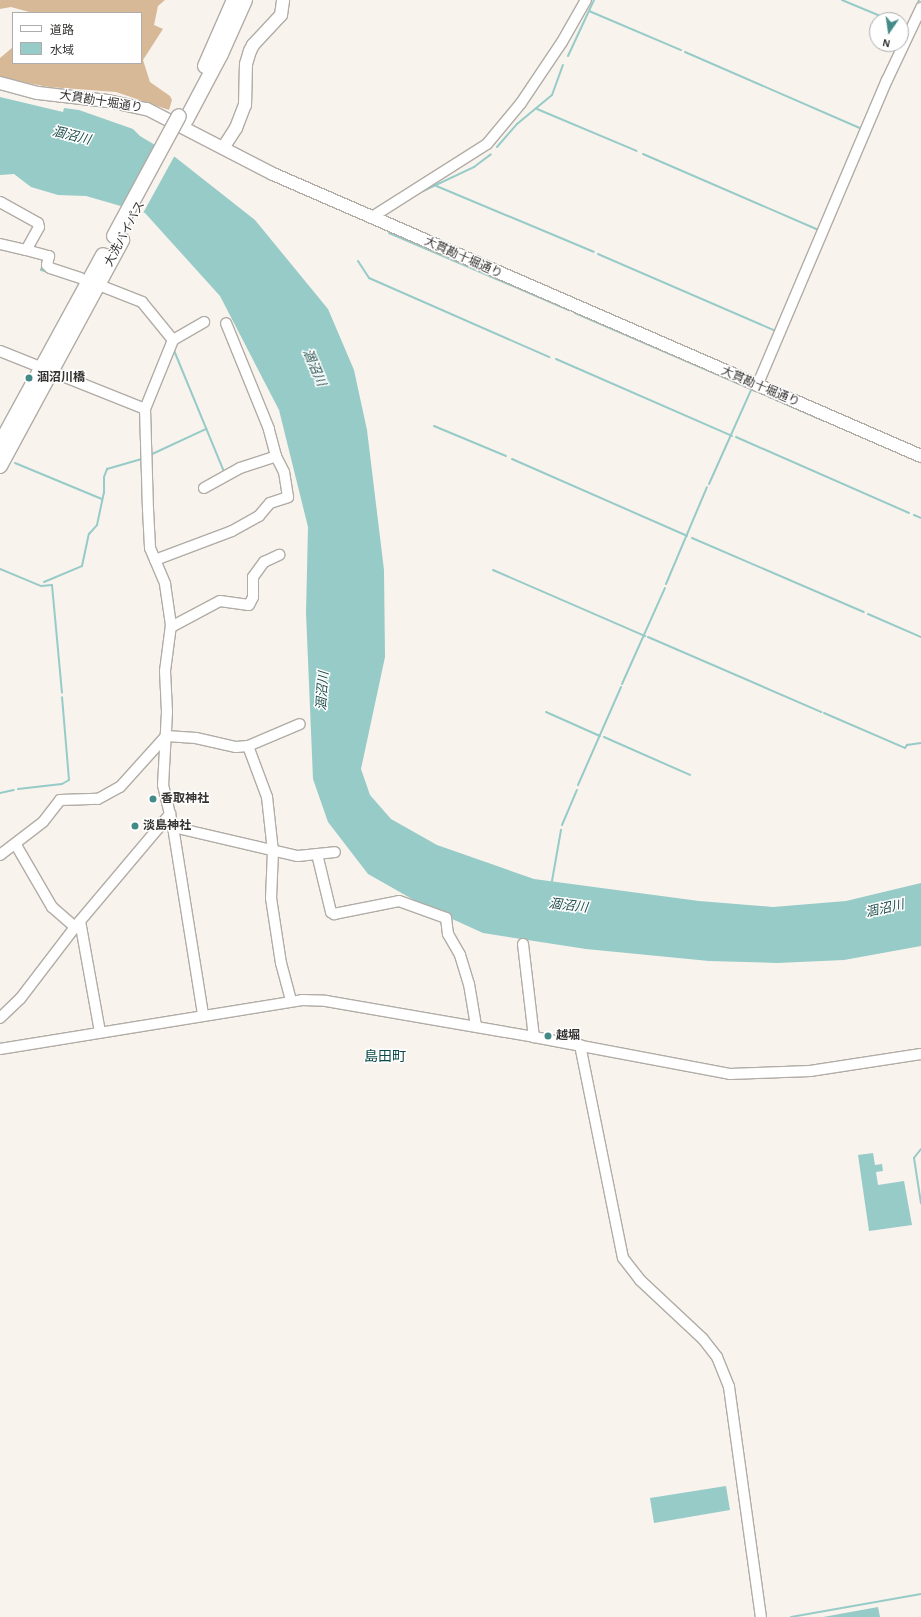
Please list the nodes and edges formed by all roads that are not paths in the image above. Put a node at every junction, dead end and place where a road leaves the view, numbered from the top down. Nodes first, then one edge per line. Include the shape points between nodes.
1 (234, 0) edge
2 (245, 0) edge
3 (283, 0) edge
4 (586, 0) edge
5 (921, 8) edge
6 (0, 84) edge
7 (183, 118) junction
8 (223, 148) junction
9 (0, 202) edge
10 (372, 217) junction
11 (0, 244) edge
12 (26, 250) junction
13 (80, 278) dead end
14 (104, 287) dead end
15 (204, 322) dead end
16 (226, 323) dead end
17 (173, 340) junction
18 (0, 350) edge
19 (47, 370) junction
20 (757, 386) junction
21 (145, 409) junction
22 (0, 444) edge
23 (276, 456) junction
24 (921, 456) edge
25 (0, 466) edge
26 (204, 488) dead end
27 (279, 555) dead end
28 (155, 560) junction
29 (171, 627) junction
30 (300, 724) dead end
31 (166, 736) junction
32 (248, 746) junction
33 (170, 814) junction
34 (173, 827) junction
35 (16, 845) junction
36 (274, 851) junction
37 (335, 852) dead end
38 (317, 854) junction
39 (0, 855) edge
40 (78, 924) junction
41 (523, 944) dead end
42 (291, 1000) junction
43 (203, 1014) junction
44 (0, 1018) edge
45 (476, 1026) junction
46 (100, 1032) junction
47 (534, 1036) junction
48 (580, 1045) junction
49 (0, 1049) edge
50 (921, 1054) edge
51 (761, 1617) edge

1 - 7 highway, 大洗バイパス
2 - 7 highway, 大洗バイパス via 221,54
3 - 8 main road via 281,15 250,51 246,64 244,105 236,128
4 - 10 street via 566,37 521,103 487,144
5 - 20 street via 887,80
6 - 8 main road, 大貫勘十堀通り via 38,93 108,101 147,109
7 - 19 highway, 大洗バイパス, bridge
8 - 10 main road, 大貫勘十堀通り via 273,174
9 - 12 street via 38,223 39,227
10 - 20 main road, 大貫勘十堀通り
11 - 12 street
12 - 13 street via 49,256 47,265 50,268
14 - 17 street via 142,302
15 - 17 street
16 - 23 street via 269,430
17 - 21 street
18 - 19 street
19 - 21 street
19 - 22 highway via 33,385
19 - 25 highway, 大洗バイパス
20 - 24 main road, 大貫勘十堀通り
21 - 28 street via 150,548
23 - 26 street via 240,468
23 - 28 street via 284,472 288,497 270,504 259,516 232,531
27 - 29 street via 264,562 253,577 249,605 220,601
28 - 29 street via 165,584
29 - 31 street via 165,671
30 - 32 street
31 - 32 street
31 - 33 street via 163,785
31 - 35 street via 120,787 98,800 60,800 43,822
32 - 36 street via 267,797
33 - 34 street
33 - 40 street
34 - 36 street
34 - 43 street
35 - 39 street
35 - 40 street via 52,907
36 - 38 street via 298,856
36 - 42 street via 271,898 281,963
37 - 38 street
38 - 45 street via 331,912 334,914 399,901 446,918 448,934 460,955 469,984
40 - 44 street via 28,988
40 - 46 street
41 - 47 street
42 - 43 street
42 - 45 street via 326,1001
43 - 46 street
45 - 47 street
46 - 49 street
47 - 48 street
48 - 50 street via 730,1074 810,1071
48 - 51 street via 623,1258 640,1280 703,1339 717,1358 729,1387

